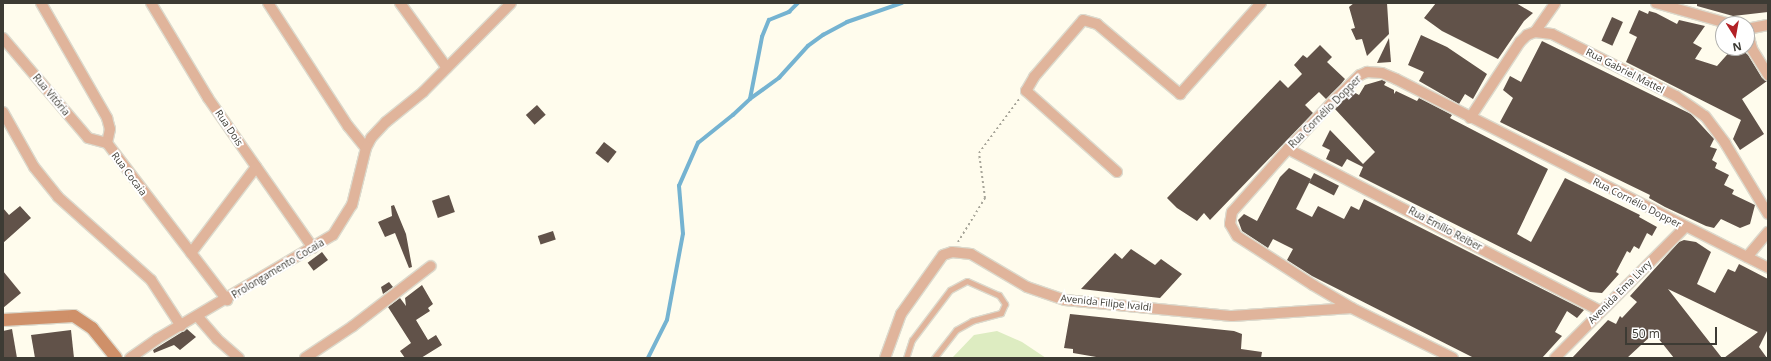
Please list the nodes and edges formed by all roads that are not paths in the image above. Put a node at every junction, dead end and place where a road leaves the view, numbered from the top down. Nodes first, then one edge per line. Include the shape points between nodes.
1 (41, 3) edge
2 (151, 3) edge
3 (268, 3) edge
4 (400, 3) edge
5 (511, 3) edge
6 (1261, 3) edge
7 (1555, 3) edge
8 (1656, 3) edge
9 (1715, 20) edge
10 (1768, 25) edge
11 (1755, 28) edge
12 (1535, 32) junction
13 (3, 38) edge
14 (1755, 54) edge
15 (447, 68) junction
16 (1768, 75) edge
17 (3, 112) edge
18 (1470, 118) junction
19 (107, 143) junction
20 (366, 148) junction
21 (1288, 149) junction
22 (256, 167) junction
23 (1117, 172) dead end
24 (1768, 214) edge
25 (1685, 227) junction
26 (1768, 232) edge
27 (313, 248) junction
28 (191, 253) junction
29 (1747, 257) junction
30 (431, 266) dead end
31 (1768, 268) edge
32 (227, 300) junction
33 (1352, 308) junction
34 (1601, 311) junction
35 (198, 317) junction
36 (3, 320) edge
37 (181, 326) junction
38 (116, 358) edge
39 (130, 358) edge
40 (239, 358) edge
41 (305, 358) edge
42 (885, 358) edge
43 (906, 358) edge
44 (934, 358) edge
45 (1452, 358) edge
46 (1555, 358) edge

1 - 19 street, Rua Cocaia via 107,118 110,129
2 - 22 street, Rua Dois via 186,63
3 - 20 street via 348,126
4 - 15 street
5 - 15 street, Prolongamento Cocaia
6 - 23 street via 1180,94 1097,24 1083,20 1034,77 1026,91
7 - 12 street
8 - 9 street
10 - 11 street
12 - 18 street via 1520,42
12 - 24 street, Rua Gabriel Mattel via 1552,34 1694,107 1713,124
13 - 19 street, Rua Vitória via 88,138
14 - 16 street
15 - 20 street, Prolongamento Cocaia via 423,92 386,122
17 - 37 street via 34,167 58,198 151,280
18 - 21 street, Rua Cornélio Dopper via 1382,73 1367,72 1341,93
18 - 25 street, Rua Cornélio Dopper
19 - 28 street, Rua Cocaia
20 - 27 street, Prolongamento Cocaia via 352,205 333,235
21 - 33 street, Rua Cornélio Dopper via 1232,212 1232,230 1259,252
21 - 34 street, Rua Emílio Reiber
22 - 27 street, Rua Dois
22 - 28 street
25 - 29 street, Rua Cornélio Dopper
25 - 34 street, Avenida Ema Livry
26 - 29 street
27 - 32 street, Prolongamento Cocaia
28 - 32 street, Rua Cocaia
29 - 31 street, Rua Cornélio Dopper
30 - 41 street
32 - 35 street, Prolongamento Cocaia
33 - 42 street, Avenida Filipe Ivaldi via 1232,316 1065,300 1027,287 971,254 952,252 943,255 900,314
33 - 45 street, Rua Cornélio Dopper
34 - 46 street, Avenida Ema Livry
35 - 37 street, Prolongamento Cocaia
35 - 40 street via 217,339
36 - 38 street via 74,316 92,328
37 - 39 street, Prolongamento Cocaia
43 - 44 lane via 912,340 950,290 967,281 1000,295 1004,304 1001,313 972,321 956,330

